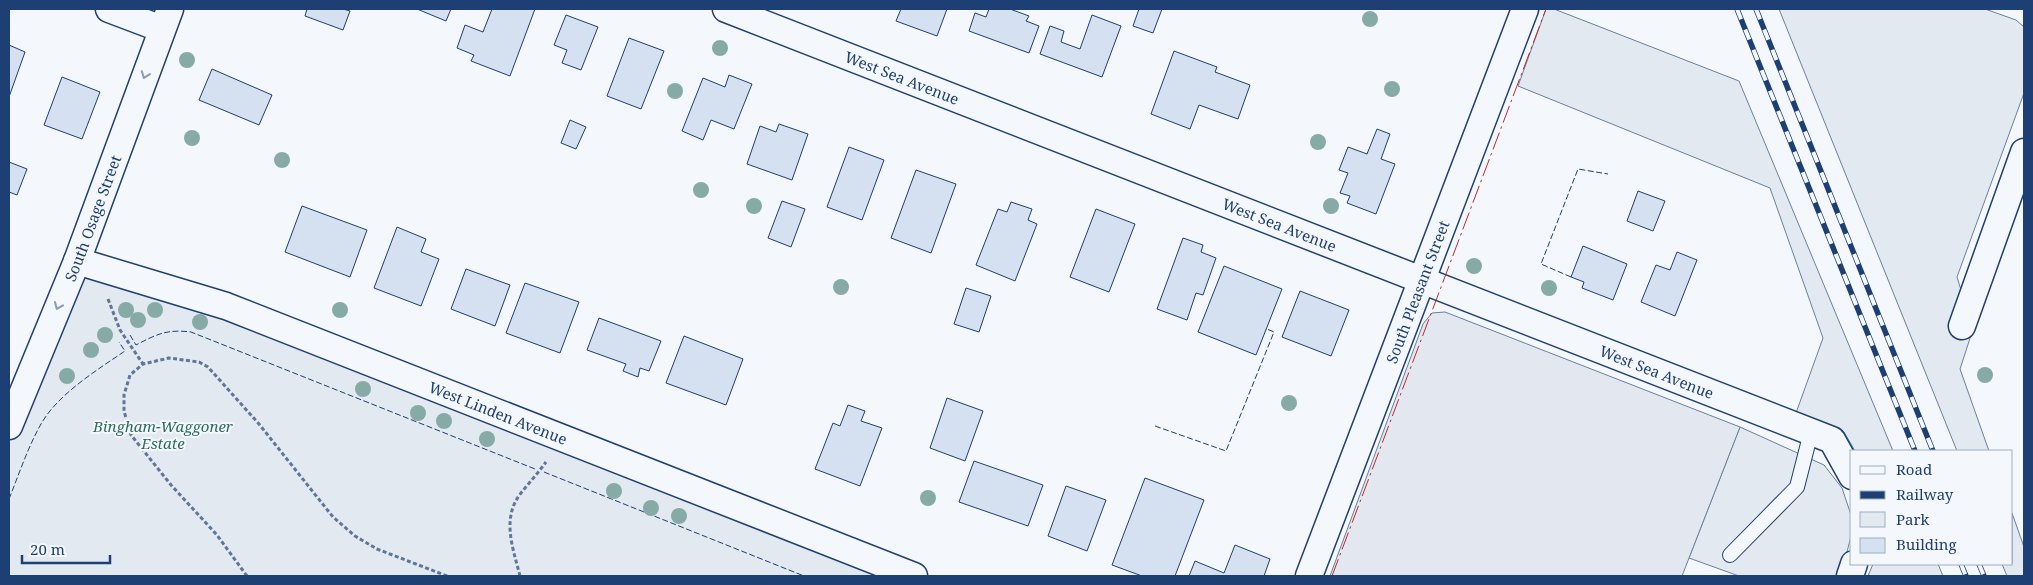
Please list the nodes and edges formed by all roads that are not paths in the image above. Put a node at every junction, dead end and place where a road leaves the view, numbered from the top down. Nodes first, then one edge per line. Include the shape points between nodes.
1 (109, 9) edge
2 (726, 9) edge
3 (1525, 9) edge
4 (166, 19) edge
5 (2024, 152) edge
6 (86, 264) junction
7 (1423, 280) junction
8 (1962, 326) dead end
9 (15, 393) edge
10 (9, 426) edge
11 (1822, 436) junction
12 (1850, 473) edge
13 (1730, 556) dead end
14 (914, 576) edge
15 (1309, 576) edge

1 - 4 street
2 - 7 street, West Sea Avenue
3 - 7 street, South Pleasant Street
4 -> 6 street, South Osage Street
5 - 8 street
6 -> 9 street, South Osage Street
6 - 14 street, West Linden Avenue via 226,306
7 - 11 street, West Sea Avenue
7 - 15 street, South Pleasant Street
9 - 10 street, South Osage Street
11 - 12 street
11 - 13 lane via 1797,487

